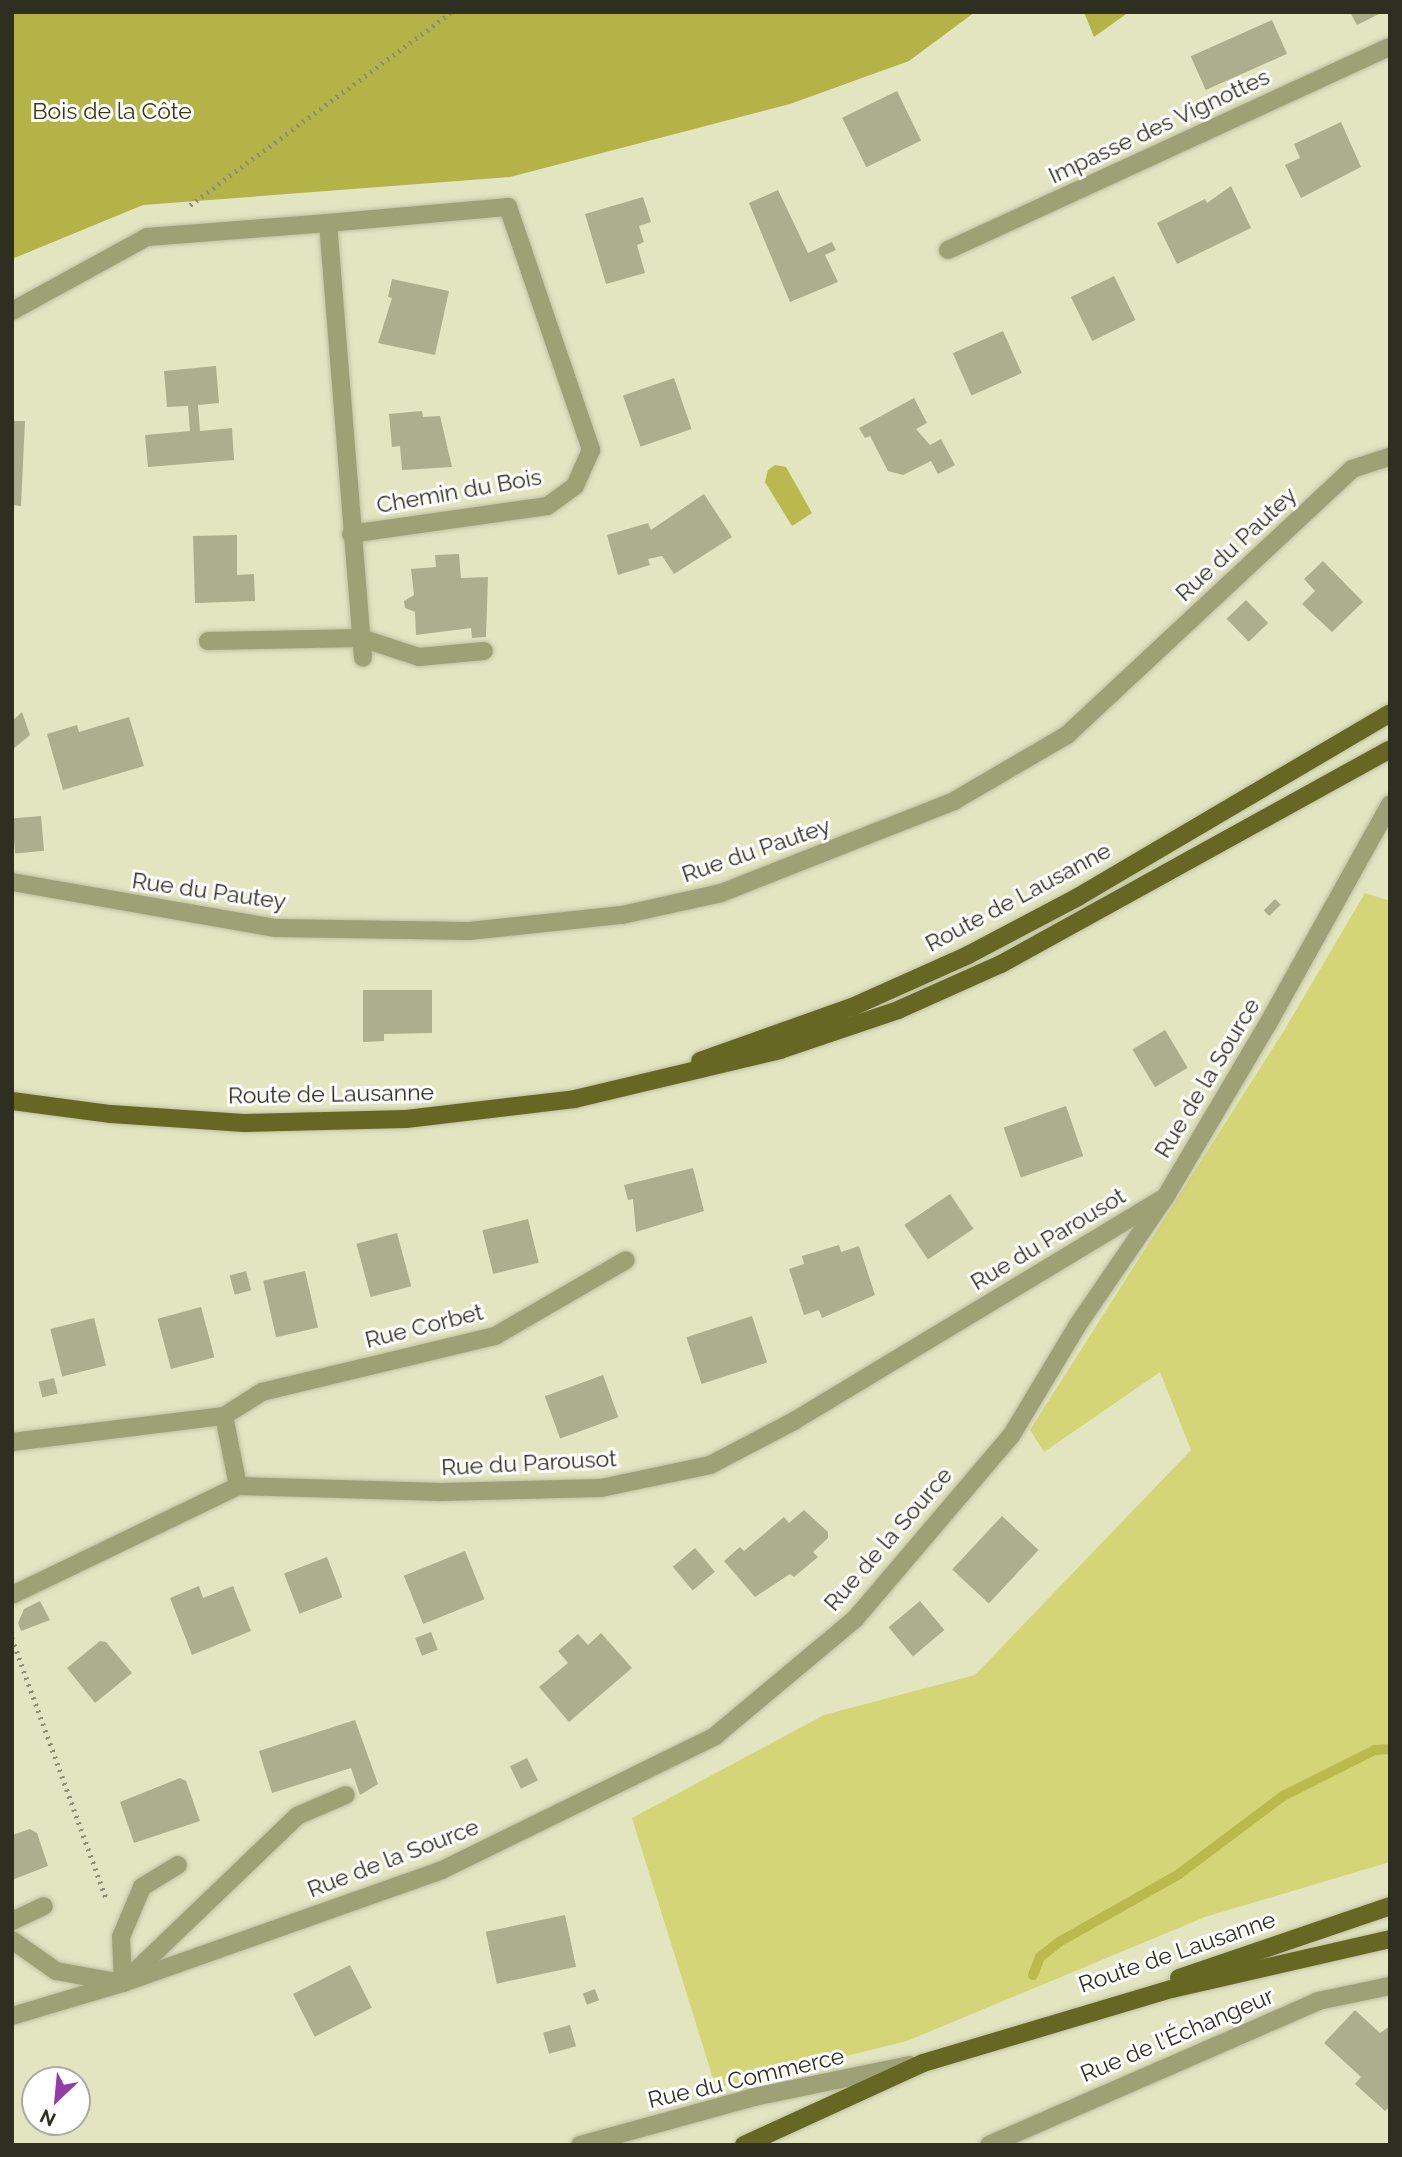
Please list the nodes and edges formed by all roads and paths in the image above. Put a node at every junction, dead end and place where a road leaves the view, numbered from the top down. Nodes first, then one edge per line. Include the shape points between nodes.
1 (452, 12) edge
2 (1390, 47) edge
3 (328, 223) junction
4 (148, 237) junction
5 (948, 250) dead end
6 (12, 311) edge
7 (1390, 457) edge
8 (351, 534) junction
9 (361, 638) junction
10 (208, 641) dead end
11 (484, 651) dead end
12 (363, 658) dead end
13 (1390, 713) edge
14 (1390, 749) edge
15 (1390, 804) edge
16 (12, 882) edge
17 (649, 1083) junction
18 (12, 1101) edge
19 (1166, 1196) junction
20 (626, 1260) dead end
21 (224, 1416) junction
22 (12, 1442) edge
23 (238, 1486) junction
24 (12, 1594) edge
25 (12, 1638) edge
26 (346, 1795) dead end
27 (178, 1865) dead end
28 (44, 1906) dead end
29 (1390, 1906) edge
30 (110, 1910) dead end
31 (12, 1921) edge
32 (1390, 1939) edge
33 (12, 1940) edge
34 (123, 1983) junction
35 (1390, 1986) edge
36 (12, 2016) edge
37 (980, 2045) junction
38 (923, 2063) junction
39 (792, 2120) junction
40 (580, 2145) edge
41 (744, 2145) edge
42 (760, 2145) edge
43 (989, 2145) edge

1 - 4 path
2 - 5 street, Impasse des Vignottes
3 - 4 street, Chemin du Bois
3 - 8 street, Chemin du Bois
3 - 8 street, Chemin du Bois via 508,207 591,450 575,486 547,506
4 - 6 street, Chemin du Bois
7 - 16 street, Rue du Pautey via 1352,469 1067,734 954,801 721,893 548,926 441,931 276,928
8 - 9 street
9 - 10 street
9 - 11 street via 419,657
9 - 12 street
13 - 17 main road, Route de Lausanne via 1079,897 968,955 852,1007 751,1040
14 - 17 main road, Route de Lausanne via 1088,919 978,974 898,1010 780,1050
15 - 19 street, Rue de la Source
17 - 18 main road, Route de Lausanne via 500,1111 317,1123 183,1120
19 - 23 street, Rue du Parousot via 794,1421 710,1465 601,1488 441,1492
19 - 34 street, Rue de la Source via 1077,1326 1011,1436 855,1619 715,1736 442,1870
20 - 21 street, Rue Corbet via 495,1336 262,1392
21 - 22 street, Rue Corbet
21 - 23 street
23 - 24 street, Rue du Parousot
25 - 30 path
26 - 34 street via 297,1816
27 - 34 street via 142,1887 121,1937
28 - 31 street
29 - 37 main road, Route de Lausanne
32 - 37 main road, Route de Lausanne via 1172,1989
33 - 34 street via 56,1971
34 - 36 street, Rue de la Source
35 - 43 street, Rue de l'Échangeur via 1318,2001
37 - 38 main road, Route de Lausanne
38 - 39 main road, Route de Lausanne
38 - 40 street, Rue du Commerce via 754,2097
39 - 41 main road, Route de Lausanne
39 - 42 street

